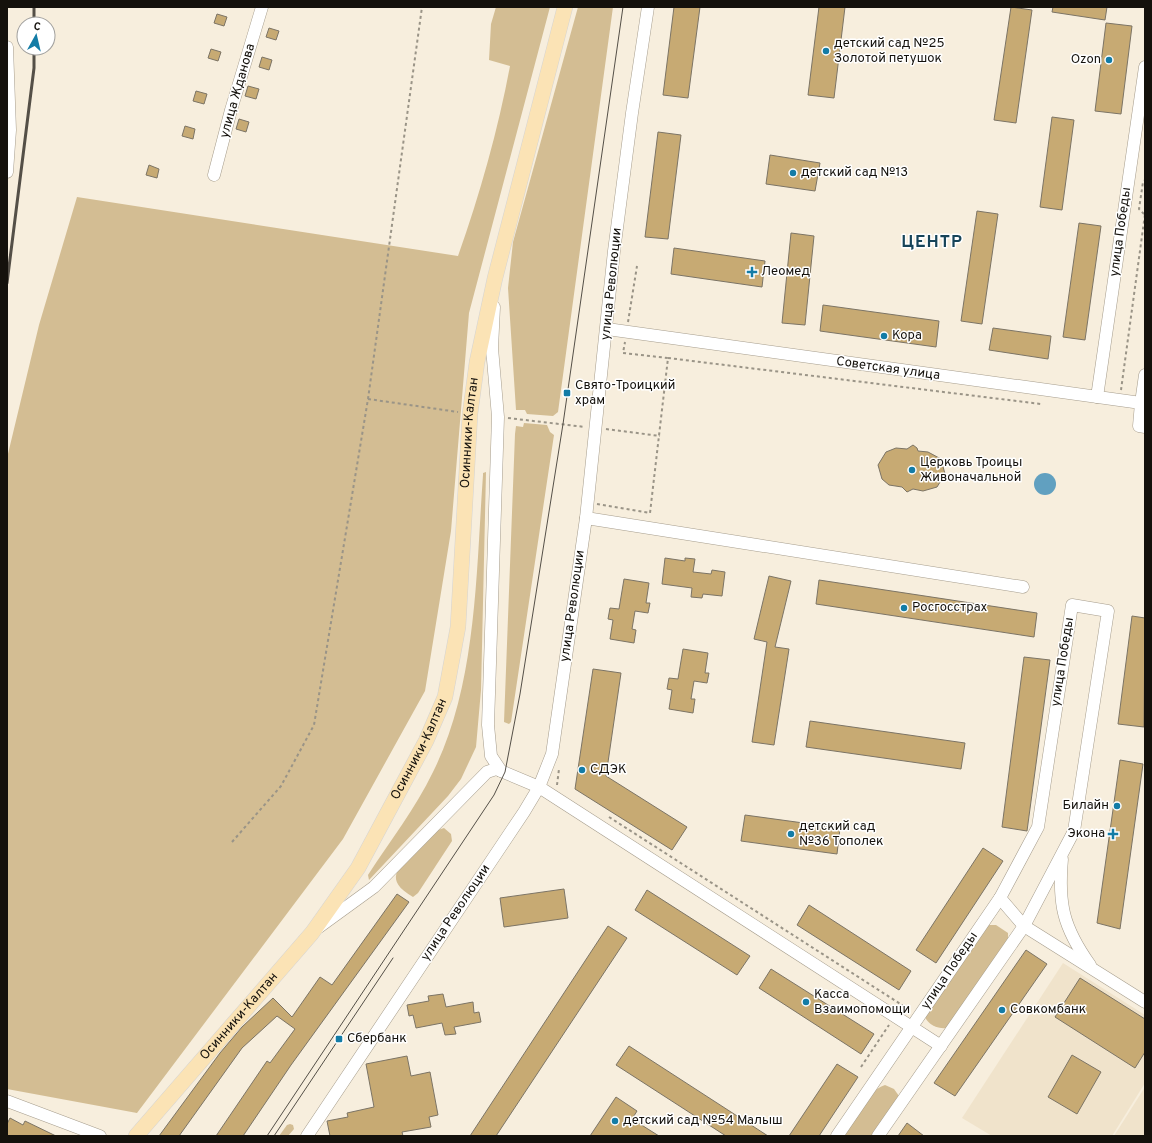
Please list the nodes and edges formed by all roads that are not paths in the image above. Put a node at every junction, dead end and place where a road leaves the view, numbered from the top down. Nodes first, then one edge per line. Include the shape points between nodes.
1 (262, 7) edge
2 (565, 7) edge
3 (648, 7) edge
4 (7, 47) edge
5 (1145, 67) edge
6 (7, 172) edge
7 (214, 175) dead end
8 (495, 278) junction
9 (607, 330) junction
10 (1145, 376) edge
11 (1097, 397) junction
12 (1141, 403) junction
13 (1145, 427) edge
14 (590, 519) junction
15 (1024, 587) dead end
16 (501, 771) junction
17 (539, 786) junction
18 (1063, 854) junction
19 (1000, 898) junction
20 (1024, 926) junction
21 (312, 933) junction
22 (1094, 970) junction
23 (1145, 1002) edge
24 (912, 1027) junction
25 (941, 1046) junction
26 (7, 1100) edge
27 (100, 1136) edge
28 (136, 1136) edge
29 (307, 1136) edge
30 (837, 1136) edge
31 (878, 1136) edge

1 - 7 street, улица Жданова
2 - 8 main road, Осинники-Калтан
3 - 9 street, улица Революции via 615,243
4 - 6 street via 10,130
5 - 11 street, улица Победы
8 - 16 street via 492,348 498,417 488,725 491,756
8 - 21 main road, Осинники-Калтан via 477,362 470,414 458,627 444,697 426,740 358,868
9 - 11 street, Советская улица
9 - 14 street, улица Революции via 595,428
10 - 12 street
11 - 12 street, Советская улица
12 - 13 street via 1139,426
14 - 15 street
14 - 17 street, улица Революции via 552,754
16 - 17 street
16 - 21 street via 496,769 487,772 374,887
17 - 24 street
17 - 29 street, улица Революции
18 - 19 street, улица Победы via 1074,831 1108,611 1072,605 1038,827
18 - 20 street, улица Победы
18 - 22 street via 1060,885 1062,908 1076,946
19 - 20 street
19 - 24 street, улица Победы
20 - 22 street
20 - 25 street, улица Победы
21 - 28 main road, Осинники-Калтан
22 - 23 street
24 - 25 street
24 - 30 street, улица Победы
25 - 31 street, улица Победы
26 - 27 street

